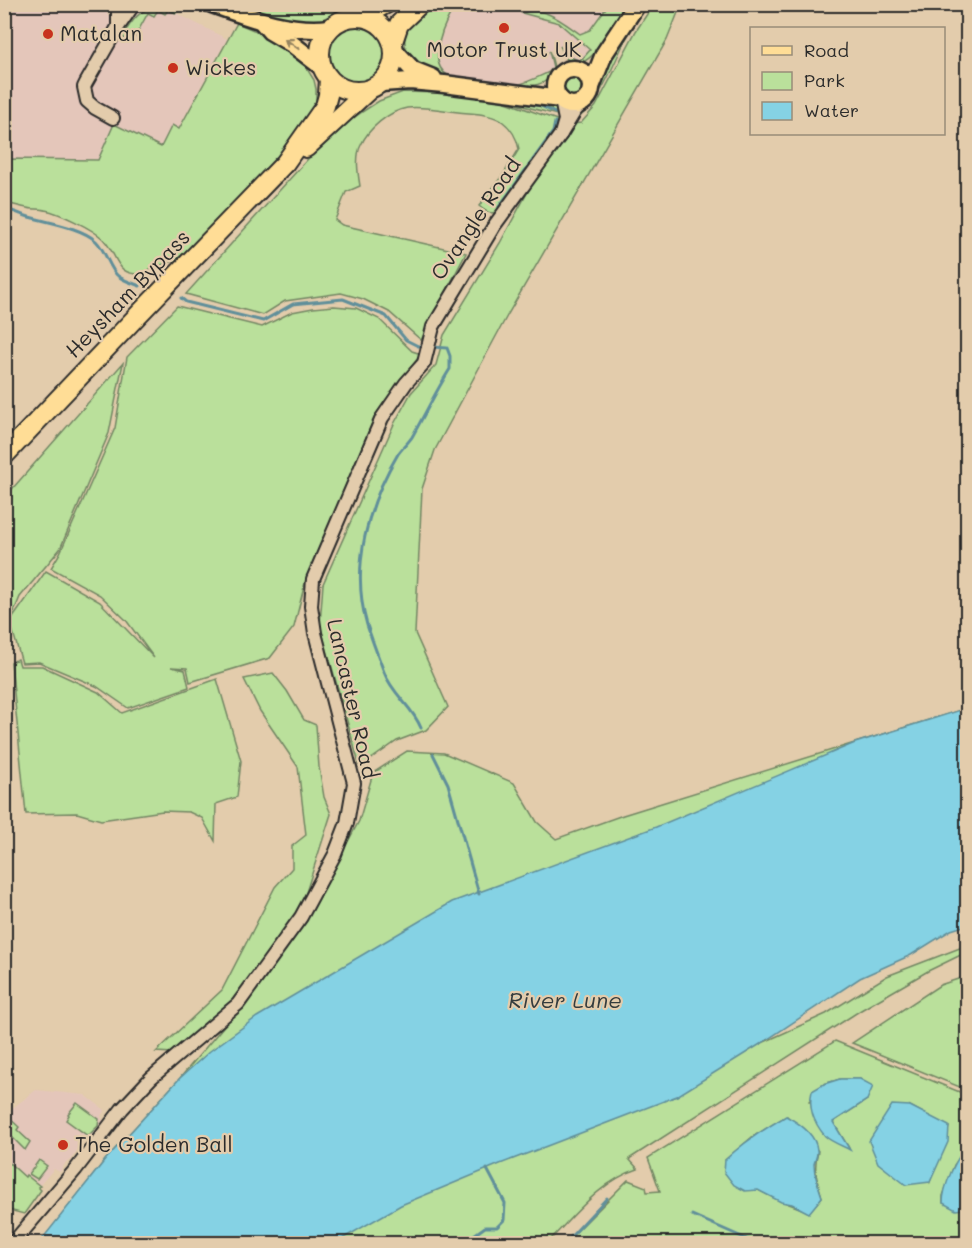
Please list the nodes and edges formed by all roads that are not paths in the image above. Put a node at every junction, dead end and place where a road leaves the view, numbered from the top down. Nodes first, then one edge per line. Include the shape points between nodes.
1 (118, 4) edge
2 (134, 4) edge
3 (212, 4) edge
4 (386, 4) edge
5 (420, 4) edge
6 (637, 4) edge
7 (361, 17) junction
8 (263, 22) junction
9 (118, 27) junction
10 (330, 28) junction
11 (394, 46) junction
12 (604, 54) junction
13 (576, 69) junction
14 (326, 73) junction
15 (557, 79) junction
16 (444, 84) junction
17 (375, 86) junction
18 (509, 92) junction
19 (588, 94) junction
20 (560, 100) junction
21 (112, 118) dead end
22 (561, 134) junction
23 (285, 164) junction
24 (427, 358) joint
25 (4, 456) edge
26 (12, 1244) edge

1 - 9 street
2 - 9 street
3 - 8 main road
4 - 7 highway
5 - 11 highway via 399,24
6 - 12 main road, Ovangle Road
7 - 10 highway via 339,21
7 - 11 highway via 381,25
8 - 10 main road via 302,30
14 -> 8 main road
9 - 21 street via 84,87 87,101
10 - 14 highway via 321,46
11 - 16 main road via 413,70
11 - 17 highway via 392,68
12 - 13 main road, Ovangle Road
12 - 19 main road, Ovangle Road
13 - 15 main road via 565,71
13 - 19 main road via 585,74
14 - 17 highway via 337,86 347,90 358,92
14 - 23 highway, Heysham Bypass via 325,106
15 - 18 main road via 537,88
15 - 20 main road via 555,90
16 - 17 main road via 410,81
16 - 18 main road
17 - 23 highway, Heysham Bypass
18 - 20 main road
19 - 20 main road via 570,105
19 - 22 street, Ovangle Road
20 - 22 street via 565,115
22 - 24 street, Ovangle Road via 494,226 432,332
23 - 25 highway, Heysham Bypass
24 - 26 street, Lancaster Road via 382,418 314,579 315,633 354,783 347,823 335,854 301,917 237,1004 151,1078

